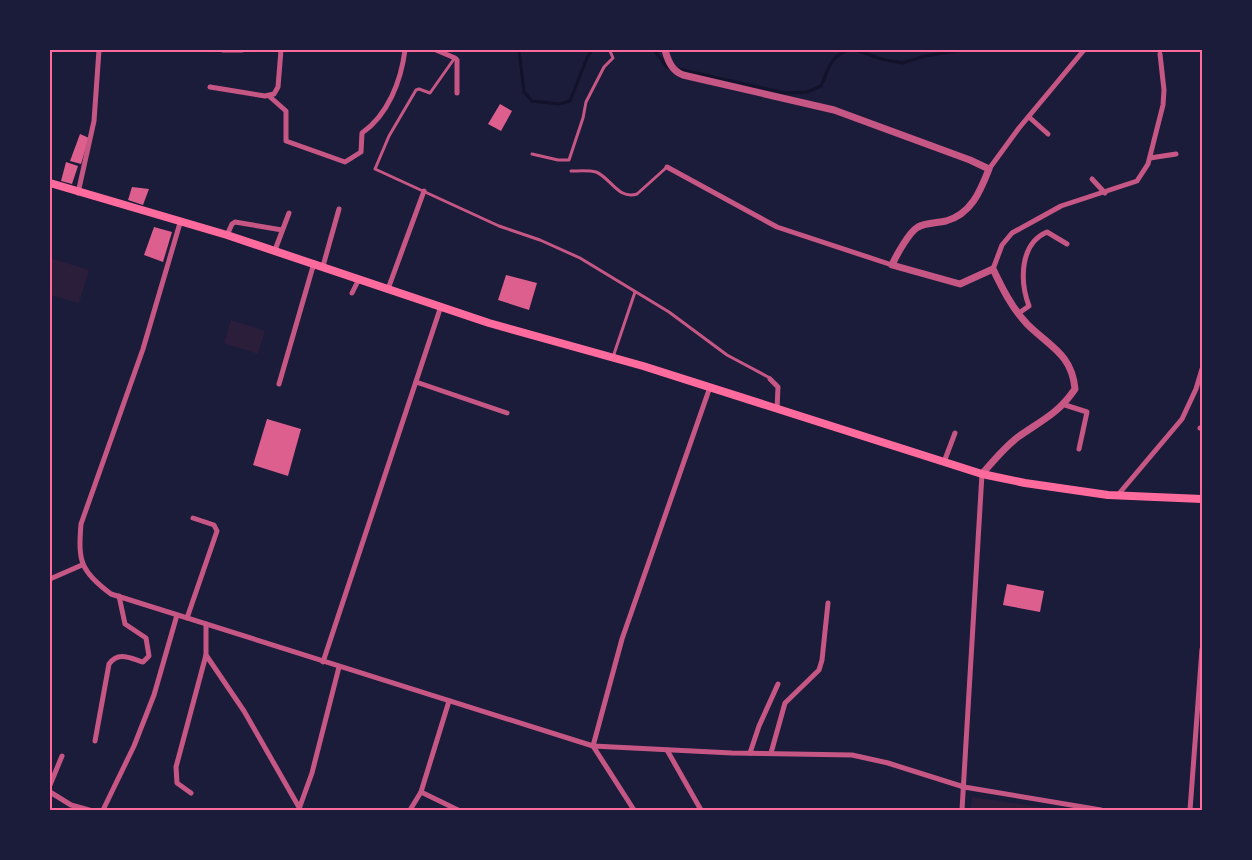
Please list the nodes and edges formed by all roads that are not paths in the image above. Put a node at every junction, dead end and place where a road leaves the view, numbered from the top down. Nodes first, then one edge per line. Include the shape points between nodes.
1 (99, 50) edge
2 (224, 50) edge
3 (242, 50) edge
4 (280, 50) edge
5 (405, 50) edge
6 (436, 50) edge
7 (612, 50) edge
8 (665, 50) edge
9 (1084, 50) edge
10 (1160, 54) dead end
11 (455, 58) junction
12 (210, 87) dead end
13 (457, 93) dead end
14 (269, 96) junction
15 (1029, 117) junction
16 (1048, 134) dead end
17 (532, 154) dead end
18 (1176, 154) dead end
19 (1150, 158) junction
20 (667, 167) joint
21 (988, 169) junction
22 (571, 171) dead end
23 (1092, 178) dead end
24 (50, 183) edge
25 (423, 191) junction
26 (78, 193) junction
27 (1105, 193) junction
28 (339, 209) dead end
29 (289, 213) dead end
30 (180, 223) junction
31 (282, 230) junction
32 (227, 235) junction
33 (1067, 244) dead end
34 (275, 250) junction
35 (314, 263) junction
36 (892, 265) junction
37 (324, 266) junction
38 (993, 269) junction
39 (359, 279) junction
40 (388, 289) junction
41 (635, 292) junction
42 (352, 293) dead end
43 (441, 306) junction
44 (1019, 313) junction
45 (613, 358) junction
46 (1203, 369) edge
47 (770, 379) joint
48 (416, 382) junction
49 (1203, 383) edge
50 (279, 384) dead end
51 (710, 387) junction
52 (1196, 389) junction
53 (1065, 405) junction
54 (777, 409) junction
55 (507, 413) dead end
56 (955, 433) dead end
57 (1079, 448) dead end
58 (944, 462) junction
59 (982, 474) junction
60 (1117, 496) junction
61 (1203, 500) edge
62 (192, 518) dead end
63 (82, 565) junction
64 (50, 579) edge
65 (119, 596) junction
66 (828, 603) dead end
67 (177, 615) junction
68 (187, 618) junction
69 (206, 624) junction
70 (1203, 650) edge
71 (206, 655) junction
72 (323, 662) junction
73 (339, 667) junction
74 (778, 684) dead end
75 (450, 701) junction
76 (95, 741) dead end
77 (593, 746) junction
78 (667, 750) junction
79 (750, 753) junction
80 (771, 753) junction
81 (62, 756) dead end
82 (50, 785) edge
83 (964, 787) junction
84 (50, 792) edge
85 (421, 792) junction
86 (191, 793) dead end
87 (89, 810) edge
88 (104, 810) edge
89 (299, 810) edge
90 (410, 810) edge
91 (458, 810) edge
92 (634, 810) edge
93 (701, 810) edge
94 (962, 810) edge
95 (1101, 810) edge
96 (1190, 810) edge

1 - 26 street via 94,121
2 - 3 street
4 - 14 street via 278,87
5 - 14 street via 388,105 362,133 361,152 345,162 286,141 286,111
6 - 11 street
7 - 17 lane via 613,58 586,102 569,160
8 - 21 street via 677,73 834,110
9 - 15 street
10 - 19 street via 1163,105
11 - 13 street
11 - 25 lane via 430,93 416,90 375,165 379,172
12 - 14 street
15 - 16 street
15 - 21 street
18 - 19 street
19 - 27 street via 1137,182
20 - 22 lane via 632,196 620,192 597,173
20 - 36 street via 777,227
21 - 36 street via 971,206 950,220 916,228
23 - 27 street
24 - 26 main road
25 - 40 street
25 - 41 lane via 580,258
26 - 30 main road
27 - 38 street via 1061,206 1012,233 1002,245
28 - 37 street
29 - 31 street
30 - 32 main road
30 - 63 street via 143,349 81,524
31 - 32 street via 235,222
31 - 34 street
32 - 34 main road
33 - 44 street via 1047,232 1028,250 1022,273 1029,306
34 - 35 main road
35 - 37 main road
35 - 50 street
36 - 38 street via 960,284
37 - 39 main road
38 - 44 street
39 - 40 main road
39 - 42 street
40 - 43 main road
41 - 45 lane
41 - 47 lane via 732,359
43 - 45 main road
43 - 48 street
44 - 53 street via 1068,363 1075,389
45 - 51 main road
46 - 52 street
47 - 54 street via 778,387
48 - 55 street
48 - 72 street
49 - 52 street
51 - 54 main road
51 - 77 street via 622,639
52 - 60 street via 1182,419
53 - 57 street via 1087,412
53 - 59 street via 1017,438
54 - 58 main road
56 - 58 street
58 - 59 main road
59 - 60 main road
59 - 83 street
60 - 61 main road
62 - 68 street via 214,525 217,531
63 - 64 street
63 - 65 street via 89,576
65 - 67 street
65 - 76 street via 125,624 146,638 149,656 143,662 116,657 109,664
66 - 80 street via 819,670 785,703
67 - 68 street
67 - 88 street via 154,695
68 - 69 street
69 - 71 street
69 - 72 street
70 - 96 street
71 - 86 street via 176,767 177,783
71 - 89 street via 244,711
72 - 73 street
73 - 75 street
73 - 89 street
74 - 79 street
75 - 77 street
75 - 85 street
77 - 78 street
77 - 92 street
78 - 79 street
78 - 93 street
79 - 80 street
80 - 83 street via 852,755
81 - 82 street
83 - 94 street
83 - 95 street
84 - 87 street via 70,805
85 - 90 street
85 - 91 street

